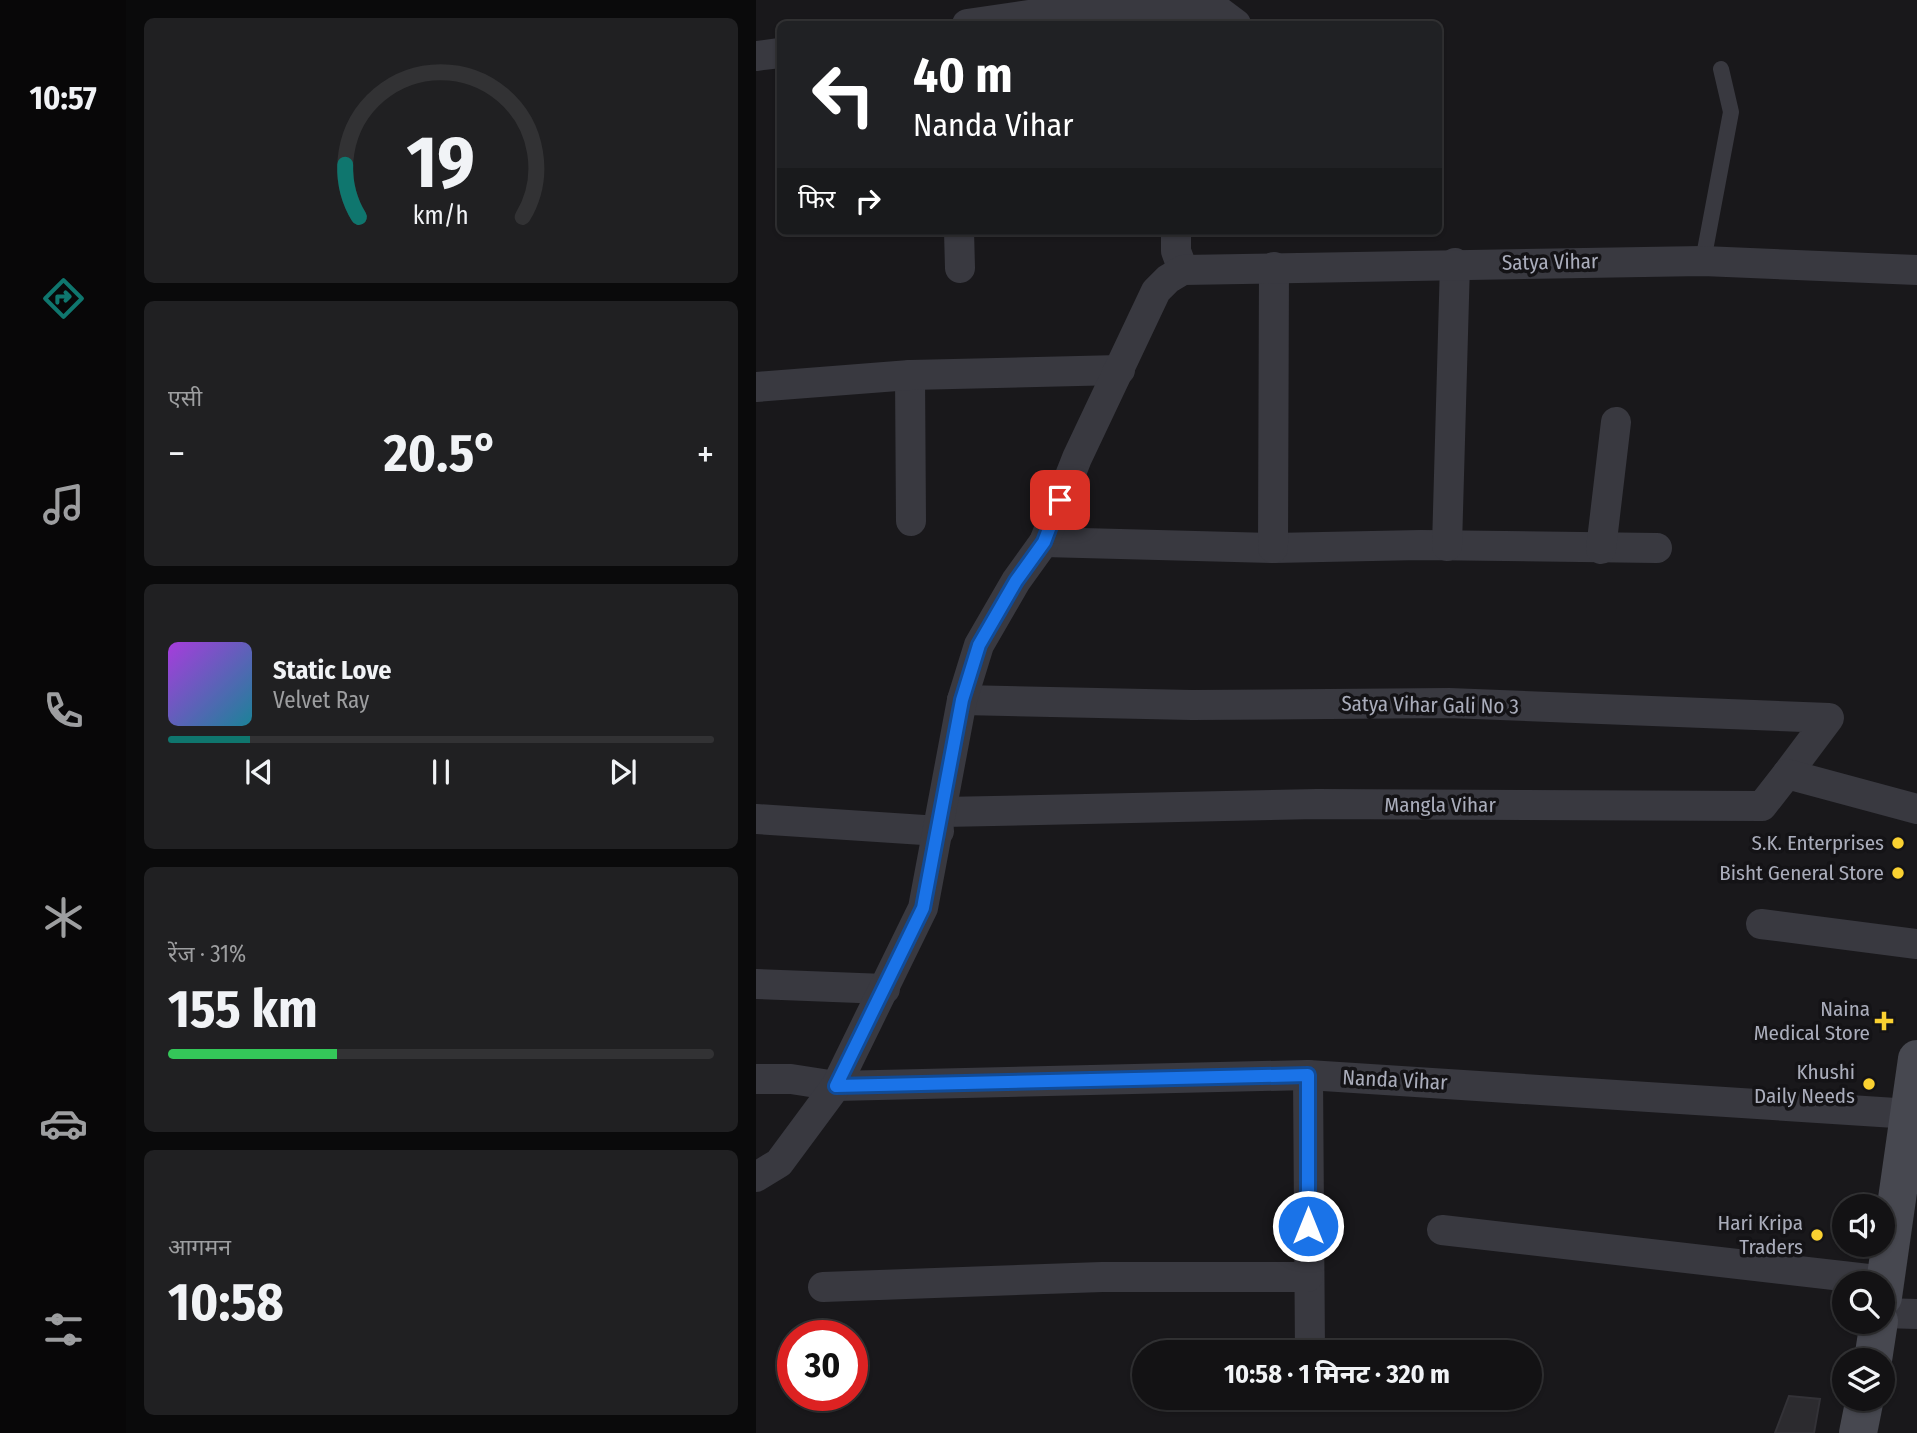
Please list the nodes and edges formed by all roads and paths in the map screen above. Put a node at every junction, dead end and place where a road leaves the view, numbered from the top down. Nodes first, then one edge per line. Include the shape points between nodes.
1 (987, 21) edge
2 (1232, 21) edge
3 (777, 52) edge
4 (756, 56) edge
5 (1721, 69) dead end
6 (959, 235) edge
7 (1176, 235) edge
8 (1703, 261) junction
9 (1455, 263) junction
10 (1274, 267) junction
11 (960, 268) dead end
12 (1183, 270) junction
13 (1917, 270) edge
14 (1120, 370) junction
15 (910, 374) junction
16 (756, 387) edge
17 (1616, 422) dead end
18 (911, 521) dead end
19 (1044, 542) junction
20 (1447, 546) junction
21 (1272, 548) junction
22 (1657, 548) dead end
23 (1601, 549) junction
24 (962, 700) junction
25 (1787, 774) junction
26 (1917, 809) edge
27 (756, 819) edge
28 (941, 822) junction
29 (1762, 924) dead end
30 (1917, 944) edge
31 (756, 984) edge
32 (885, 989) junction
33 (1916, 1069) edge
34 (1308, 1075) junction
35 (756, 1079) edge
36 (836, 1086) junction
37 (1911, 1114) junction
38 (756, 1177) edge
39 (1909, 1181) edge
40 (1442, 1230) dead end
41 (1890, 1271) edge
42 (1308, 1277) junction
43 (823, 1287) dead end
44 (1832, 1289) edge
45 (1895, 1303) edge
46 (1917, 1314) edge
47 (1310, 1340) edge
48 (1862, 1411) edge
49 (1858, 1433) edge

1 - 2 street via 1035,14 1220,12
3 - 4 street
5 - 8 lane via 1731,112
6 - 11 street
7 - 12 street
8 - 9 street, Satya Vihar
8 - 13 street, Satya Vihar
9 - 10 street, Satya Vihar
9 - 20 street
10 - 12 street, Satya Vihar
10 - 21 street
12 - 14 street via 1156,291
14 - 15 street
14 - 19 street via 1077,458
15 - 16 street
15 - 18 street
17 - 23 street
19 - 21 street
19 - 24 street via 979,645
20 - 21 street
20 - 23 street
22 - 23 street
24 - 25 street, Satya Vihar Gali No 3 via 1192,705 1449,703 1829,718
24 - 28 street
25 - 26 street
25 - 28 street, Mangla Vihar via 1762,806 1317,804
27 - 28 street
28 - 32 street via 923,908
29 - 30 street
31 - 32 street
32 - 36 street
33 - 37 street
34 - 36 street, Nanda Vihar
34 - 37 street, Nanda Vihar
34 - 42 street
35 - 36 street, Nanda Vihar
36 - 38 street via 779,1163
37 - 39 street
39 - 41 street
40 - 44 street
42 - 43 street via 1102,1277
42 - 47 street
45 - 46 street
48 - 49 street

